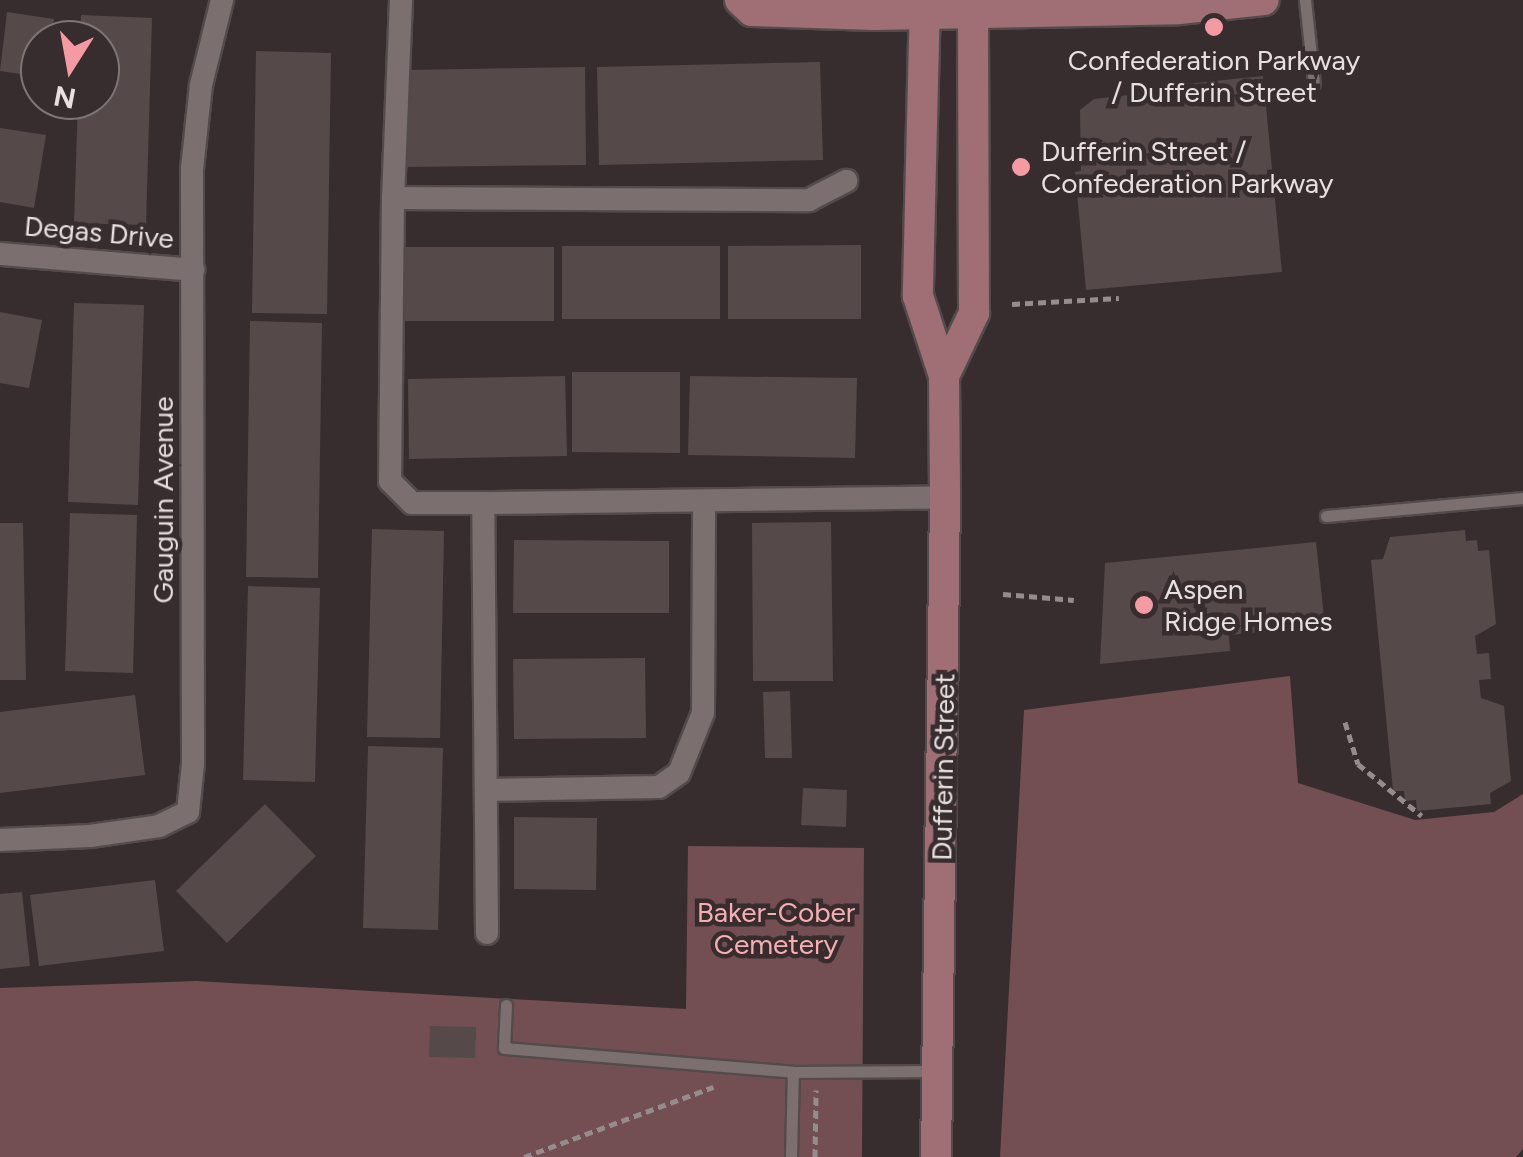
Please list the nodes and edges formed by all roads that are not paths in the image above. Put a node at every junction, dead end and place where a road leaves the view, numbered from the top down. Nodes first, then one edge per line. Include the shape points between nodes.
1 (222, 0) edge
2 (401, 0) edge
3 (740, 0) edge
4 (1264, 0) edge
5 (1305, 0) edge
6 (973, 6) edge
7 (925, 7) edge
8 (1314, 84) dead end
9 (846, 181) dead end
10 (393, 198) junction
11 (0, 254) edge
12 (193, 270) junction
13 (944, 376) junction
14 (946, 497) junction
15 (1523, 498) edge
16 (704, 501) junction
17 (483, 503) junction
18 (1326, 516) dead end
19 (486, 790) junction
20 (0, 840) edge
21 (487, 933) dead end
22 (506, 1005) dead end
23 (940, 1071) junction
24 (793, 1072) junction
25 (791, 1157) edge
26 (936, 1157) edge

1 - 12 street, Gauguin Avenue via 194,152
2 - 10 street
3 - 7 main road via 752,11
4 - 6 main road via 1179,10
5 - 8 lane
6 - 7 main road
6 - 13 main road, Dufferin Street via 974,312
7 - 13 main road, Dufferin Street via 918,296
9 - 10 street via 809,200
10 - 17 street via 386,469 394,490 412,503
11 - 12 street, Degas Drive
12 - 20 street, Gauguin Avenue via 188,812 159,826 107,834
13 - 14 main road, Dufferin Street
14 - 16 street
14 - 23 main road, Dufferin Street
15 - 18 lane
16 - 17 street
16 - 19 street via 703,713 679,772 659,788
17 - 19 street
19 - 21 street
22 - 24 lane via 504,1048
23 - 24 lane
23 - 26 main road, Dufferin Street
24 - 25 lane

